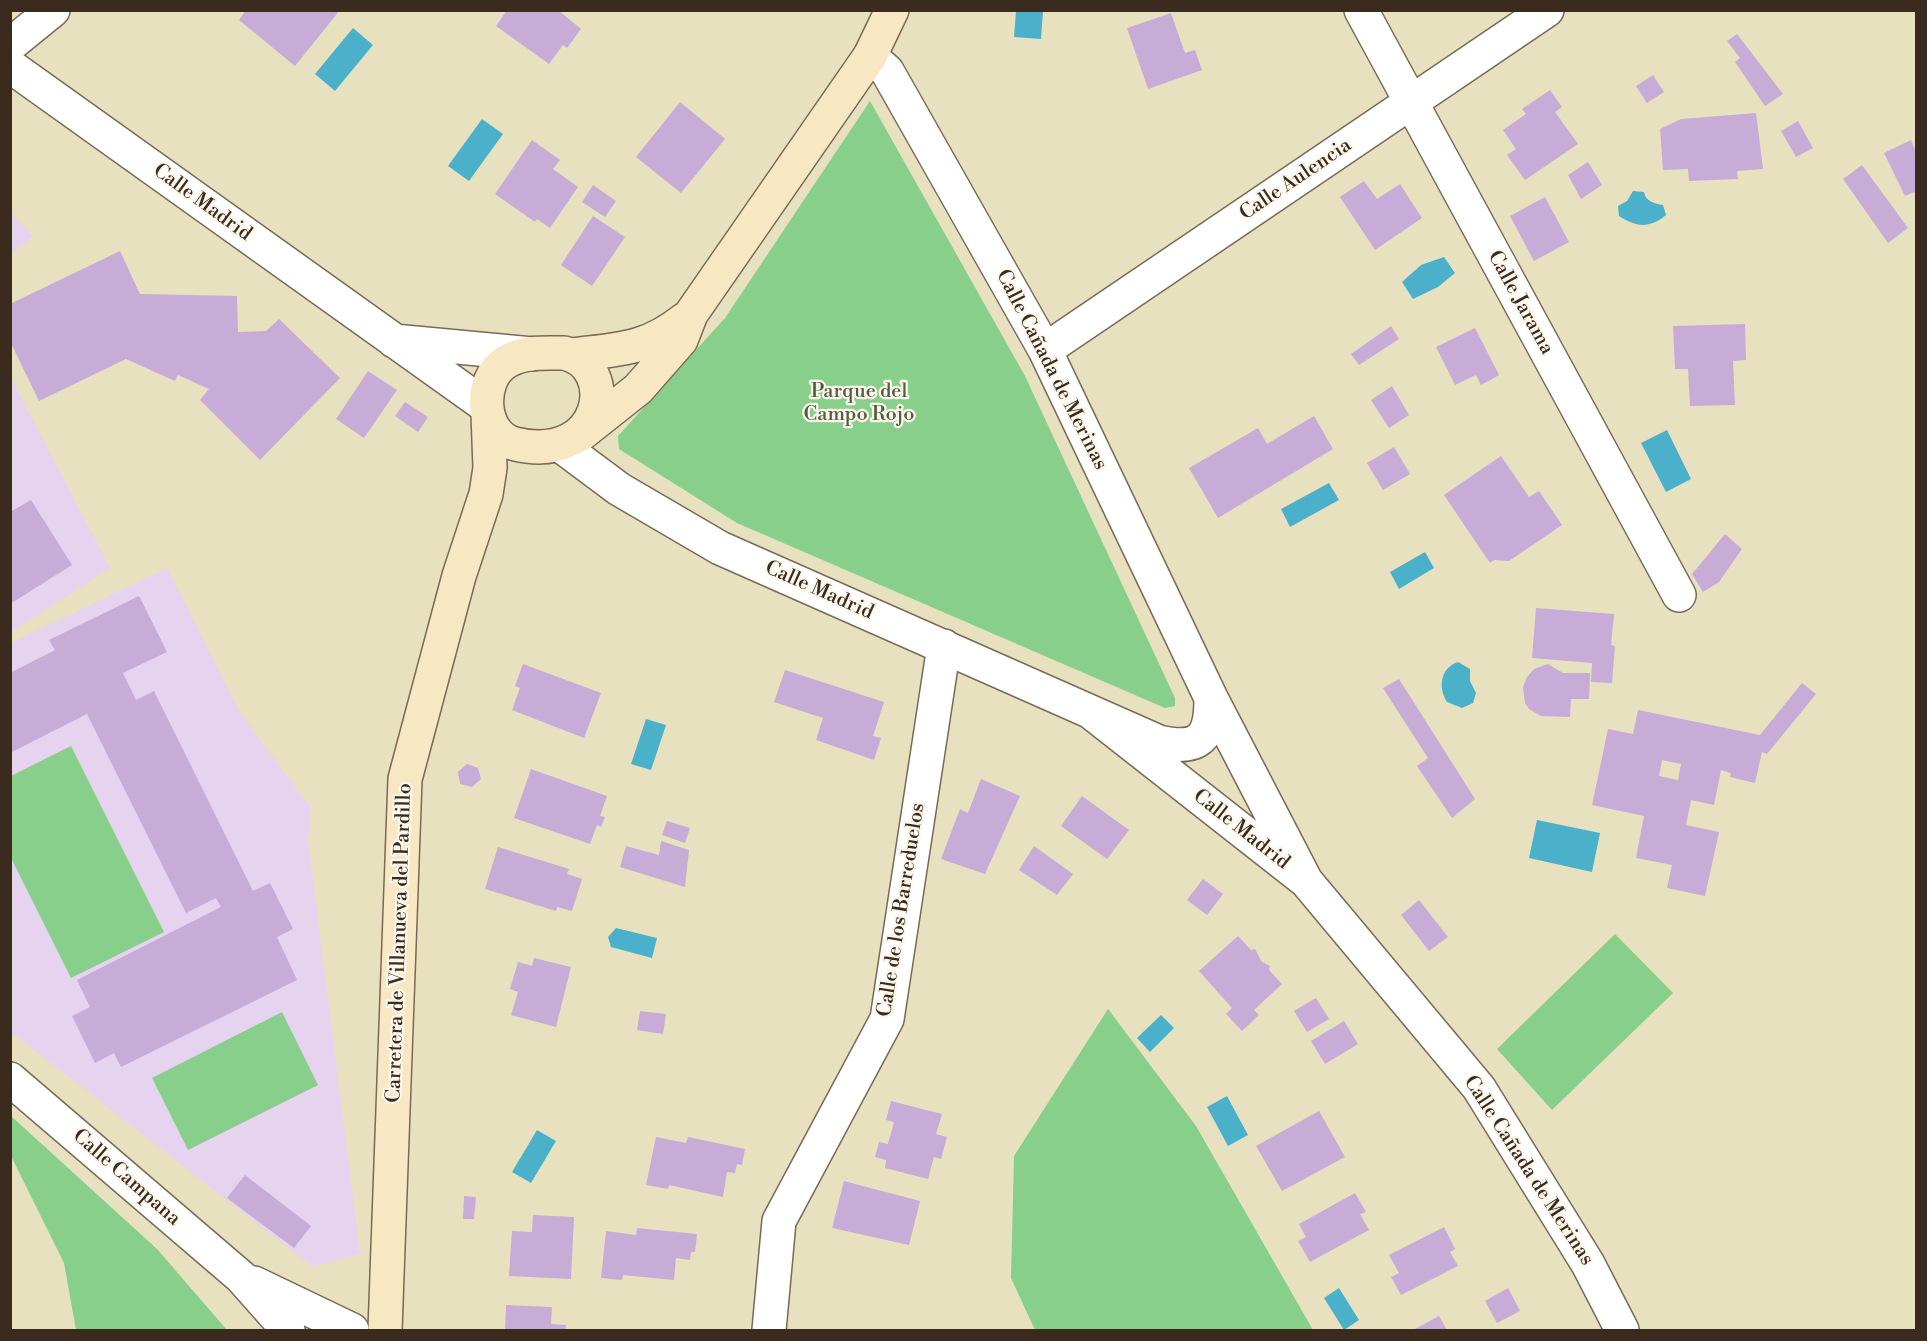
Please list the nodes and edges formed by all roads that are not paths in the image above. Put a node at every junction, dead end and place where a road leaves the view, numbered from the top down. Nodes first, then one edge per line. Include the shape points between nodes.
1 (53, 10) edge
2 (892, 10) edge
3 (1360, 10) edge
4 (1548, 10) edge
5 (10, 45) edge
6 (870, 56) junction
7 (10, 66) edge
8 (1410, 102) junction
9 (691, 314) junction
10 (393, 341) junction
11 (1045, 350) junction
12 (532, 354) junction
13 (572, 355) junction
14 (487, 410) junction
15 (561, 443) junction
16 (486, 494) junction
17 (1679, 595) dead end
18 (944, 646) junction
19 (1211, 698) junction
20 (1092, 713) junction
21 (1306, 881) junction
22 (10, 1079) edge
23 (241, 1278) junction
24 (288, 1330) edge
25 (352, 1330) edge
26 (385, 1330) edge
27 (770, 1330) edge
28 (1622, 1330) edge

1 - 5 street
2 - 6 street
3 - 8 street, Calle Jarama
4 - 8 street, Calle Aulencia
6 - 9 street
6 - 11 street, Calle Cañada de Merinas via 887,71
7 - 10 street, Calle Madrid
8 - 11 street, Calle Aulencia
8 - 17 street, Calle Jarama
9 - 13 street via 663,336 641,345
9 - 15 street via 681,340 638,389
10 - 12 street
10 - 14 street, Calle Madrid
11 - 19 street, Calle Cañada de Merinas
12 - 13 street
12 - 14 street, Carretera de Villanueva del Pardillo via 499,367 489,384
13 - 15 street via 583,362 595,386 595,412 590,425
14 - 15 street via 496,430 508,442
14 - 16 street, Carretera de Villanueva del Pardillo
15 - 16 street, Carretera de Villanueva del Pardillo via 515,460
15 - 18 street, Calle Madrid via 619,489 720,548
16 - 26 street, Carretera de Villanueva del Pardillo via 459,576 405,779
18 - 20 street, Calle Madrid
18 - 27 street, Calle de los Barreduelos via 887,1019 779,1221
19 - 20 street, Calle Madrid via 1208,731 1192,743 1178,746
19 - 21 street, Calle Cañada de Merinas
20 - 21 street, Calle Madrid
21 - 28 street, Calle Cañada de Merinas via 1479,1088 1588,1264
22 - 23 street, Calle Campana
23 - 24 street
23 - 25 street

